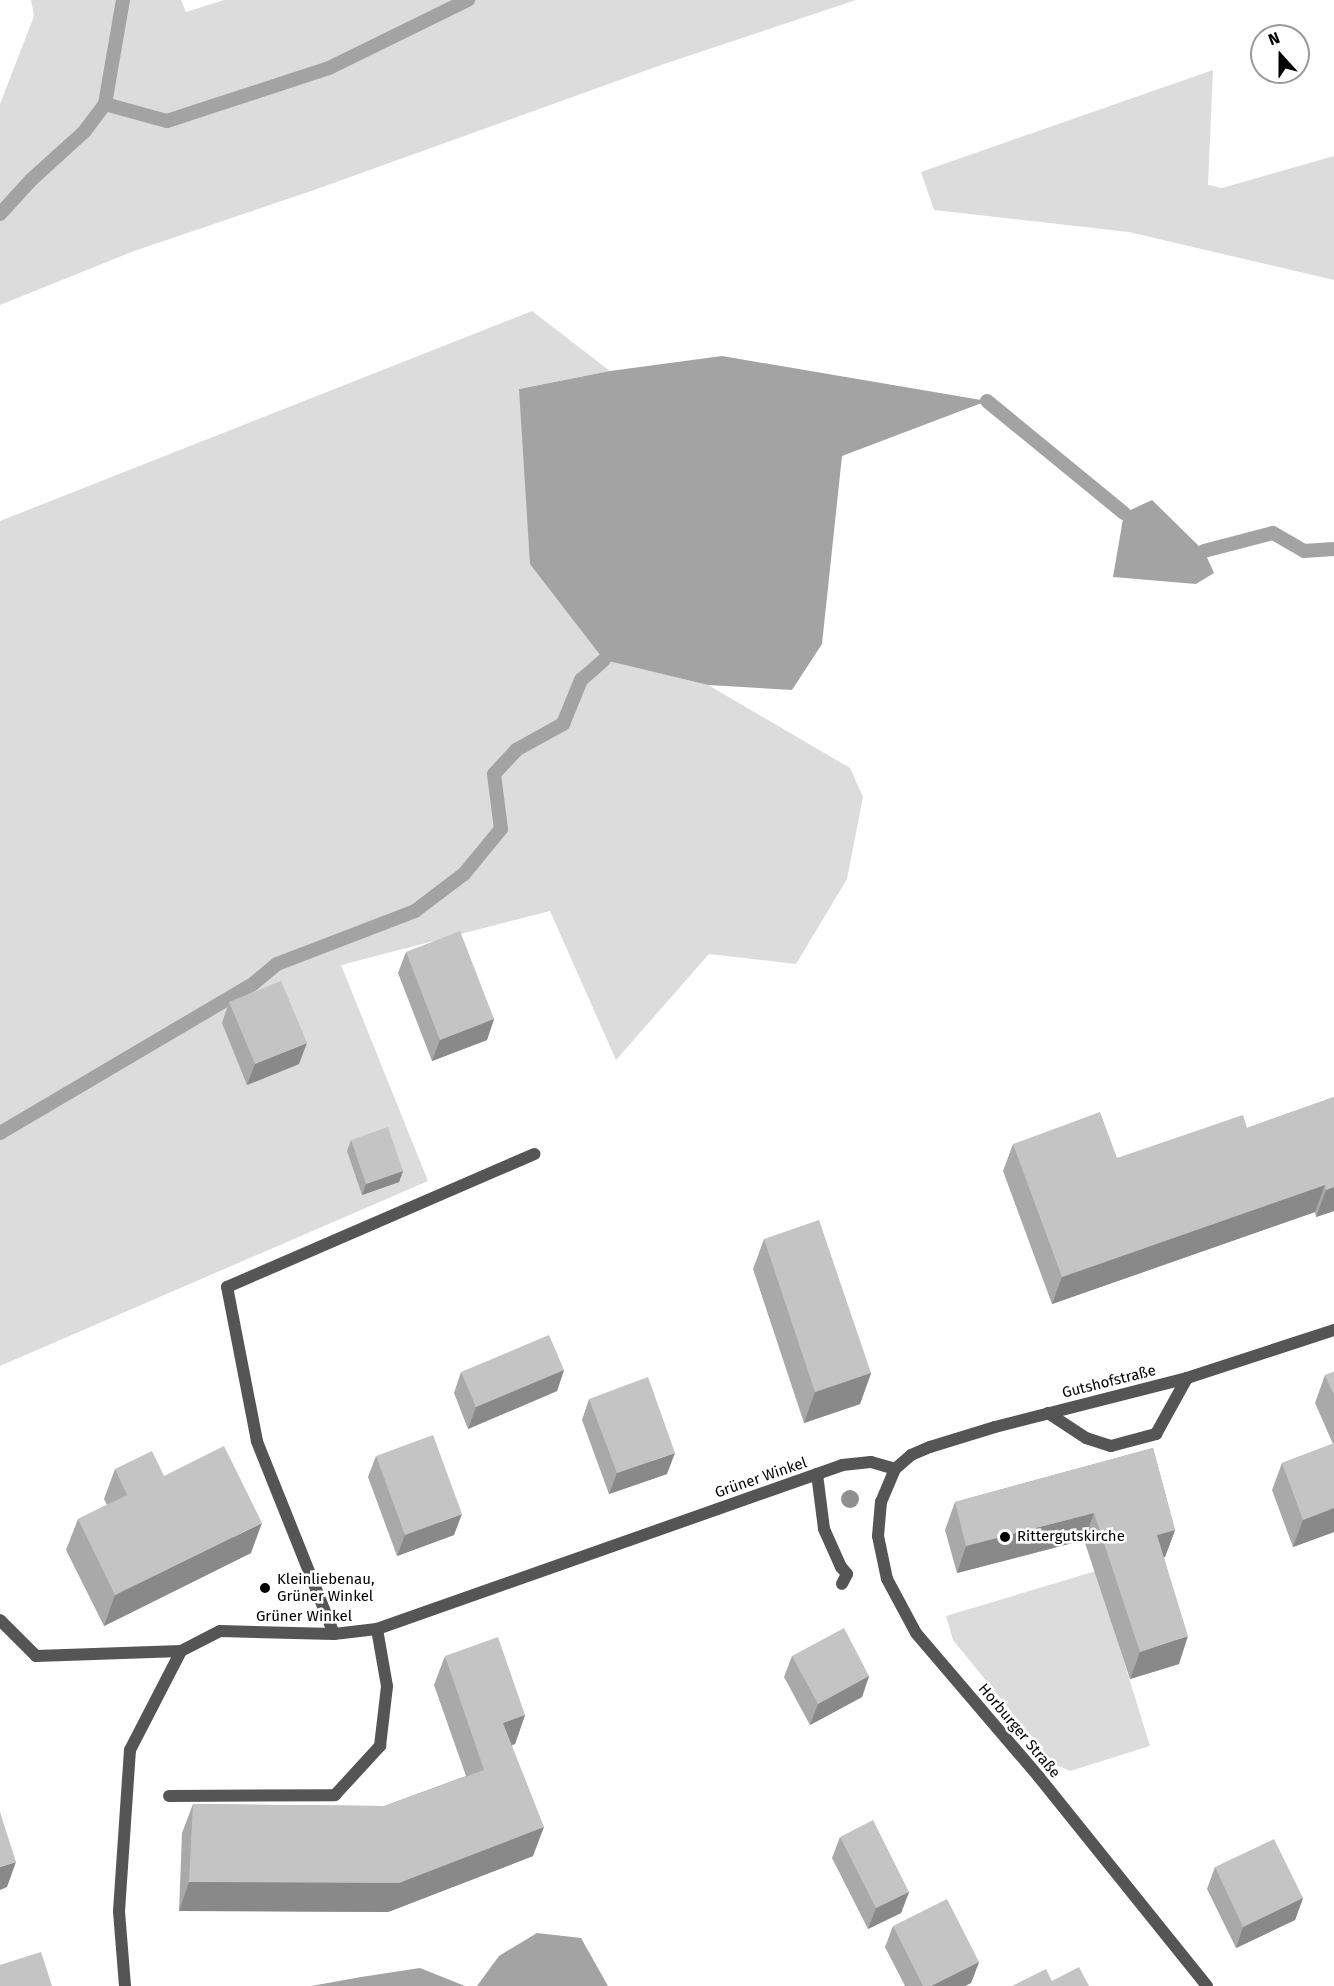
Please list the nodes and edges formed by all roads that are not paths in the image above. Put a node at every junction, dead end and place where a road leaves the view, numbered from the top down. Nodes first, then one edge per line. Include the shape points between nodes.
1 (534, 1154) dead end
2 (1334, 1330) edge
3 (1187, 1378) junction
4 (1048, 1413) junction
5 (895, 1469) junction
6 (817, 1474) junction
7 (842, 1584) dead end
8 (0, 1620) edge
9 (377, 1629) junction
10 (334, 1634) junction
11 (181, 1651) junction
12 (169, 1796) dead end
13 (124, 1986) edge
14 (1207, 1986) edge

1 - 10 street via 227,1287 257,1441
2 - 3 street, Gutshofstraße
3 - 4 street, Gutshofstraße
3 - 4 street via 1156,1434 1111,1446 1086,1438
4 - 5 street, Gutshofstraße via 930,1447
5 - 6 street, Grüner Winkel via 872,1462 842,1465
5 - 14 street, Horburger Straße via 881,1502 878,1536 887,1579 916,1633 1039,1777
6 - 7 street via 824,1529 847,1574
6 - 9 street, Grüner Winkel
8 - 11 street via 36,1656
9 - 10 street, Grüner Winkel
9 - 12 street via 387,1686 380,1746 335,1795
10 - 11 street, Grüner Winkel via 220,1631
11 - 13 street via 130,1750 120,1911

